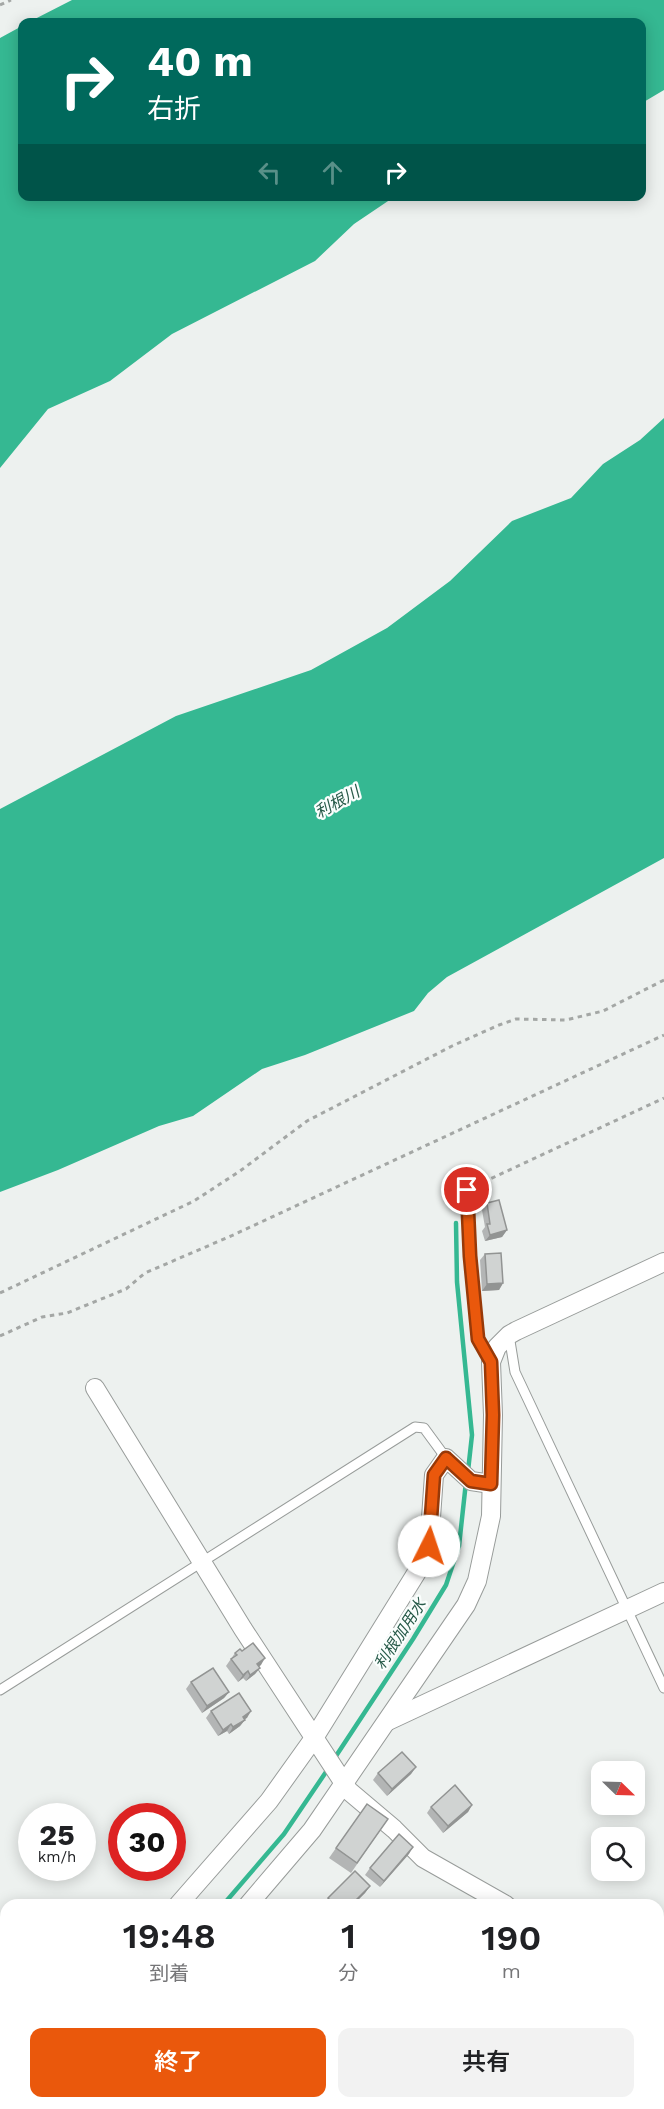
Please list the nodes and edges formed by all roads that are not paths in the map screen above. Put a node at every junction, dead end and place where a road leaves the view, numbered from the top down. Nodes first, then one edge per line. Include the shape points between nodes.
1 (467, 1190) road end
2 (664, 1262) edge
3 (509, 1335) junction
4 (491, 1362) junction
5 (95, 1388) dead end
6 (446, 1458) junction
7 (491, 1484) junction
8 (202, 1562) junction
9 (664, 1592) edge
10 (627, 1609) junction
11 (664, 1688) edge
12 (0, 1689) edge
13 (386, 1722) junction
14 (315, 1738) junction
15 (344, 1782) junction
16 (183, 1899) edge
17 (253, 1899) edge
18 (495, 1899) edge

1 - 4 lane via 478,1339
2 - 3 street
3 - 4 street via 497,1347
3 - 10 lane via 515,1372
4 - 7 street
5 - 8 street
6 - 7 street via 471,1481
6 - 8 lane via 424,1428 415,1427
6 - 14 street via 434,1475 425,1558
7 - 13 street via 491,1516 477,1581 466,1605
8 - 12 lane
8 - 14 street
9 - 10 street
10 - 11 lane
10 - 13 street
13 - 15 street
14 - 15 street
14 - 16 street via 269,1801
15 - 17 street via 312,1830
15 - 18 street via 349,1791 423,1858

